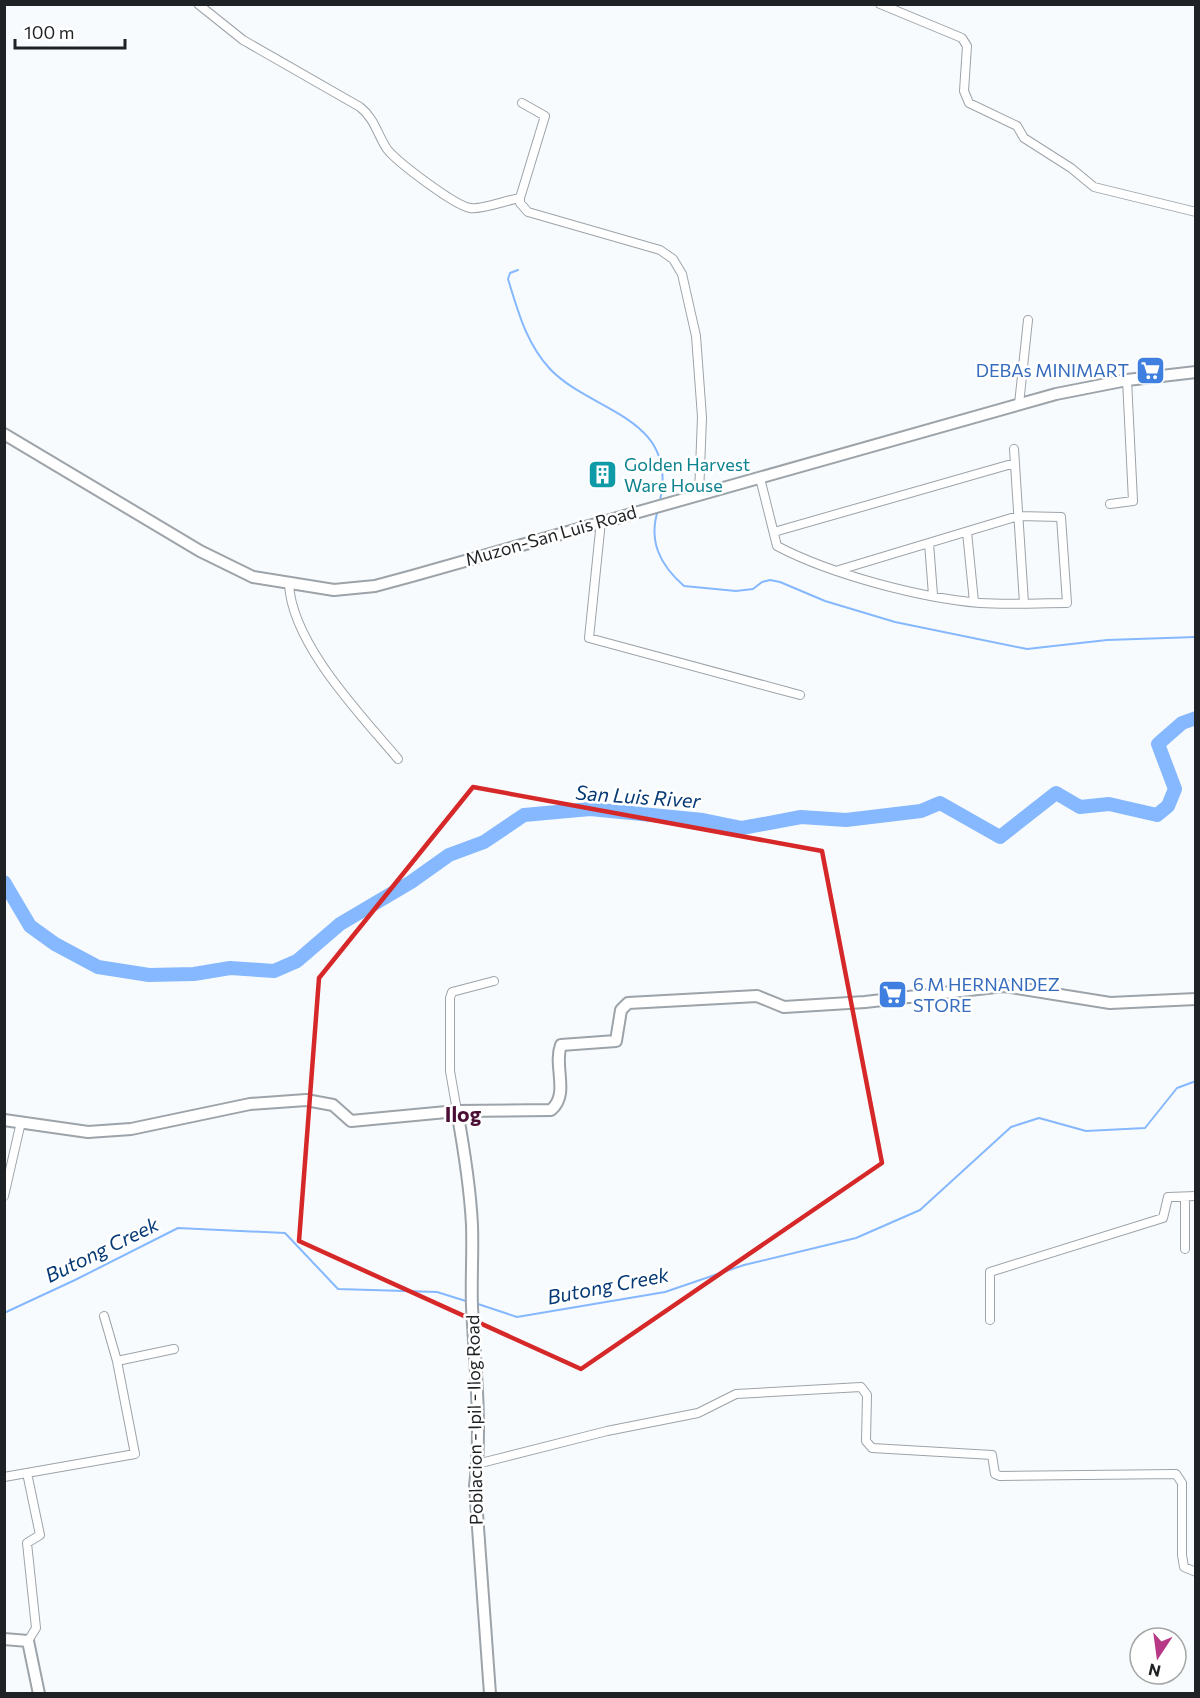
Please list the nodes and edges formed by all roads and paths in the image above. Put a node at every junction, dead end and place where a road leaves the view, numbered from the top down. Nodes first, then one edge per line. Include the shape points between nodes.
1 (198, 4) edge
2 (880, 4) edge
3 (522, 103) dead end
4 (520, 198) junction
5 (1196, 212) edge
6 (1028, 320) dead end
7 (1196, 372) edge
8 (1127, 380) junction
9 (1019, 404) junction
10 (4, 434) edge
11 (1014, 449) dead end
12 (1014, 463) junction
13 (760, 478) junction
14 (699, 495) junction
15 (1110, 504) dead end
16 (1018, 516) junction
17 (602, 521) junction
18 (774, 532) junction
19 (967, 532) junction
20 (929, 543) junction
21 (858, 564) junction
22 (839, 570) junction
23 (863, 578) junction
24 (289, 585) junction
25 (933, 595) junction
26 (974, 602) junction
27 (1024, 603) junction
28 (800, 695) dead end
29 (398, 759) dead end
30 (494, 981) dead end
31 (1196, 999) edge
32 (457, 1112) junction
33 (4, 1120) edge
34 (21, 1122) junction
35 (4, 1196) edge
36 (1196, 1196) edge
37 (1185, 1197) junction
38 (1185, 1249) dead end
39 (104, 1316) dead end
40 (990, 1320) dead end
41 (174, 1349) dead end
42 (117, 1361) junction
43 (477, 1464) junction
44 (27, 1473) junction
45 (4, 1477) edge
46 (1196, 1572) edge
47 (4, 1639) edge
48 (28, 1641) junction
49 (39, 1694) edge
50 (490, 1694) edge

1 - 4 street via 243,40 360,107 371,116 389,152 458,203 480,208
2 - 5 street via 962,38 967,46 964,91 969,103 1017,126 1024,138 1094,188
3 - 4 street via 545,116
4 - 14 street via 528,212 660,250 673,259 682,274 696,336 702,442
6 - 9 street
7 - 8 street, Muzon-San Luis Road
8 - 9 street, Muzon-San Luis Road
8 - 15 street via 1133,501
9 - 13 street, Muzon-San Luis Road
10 - 24 street, Muzon-San Luis Road via 228,567
11 - 12 street
12 - 16 street
12 - 18 street
13 - 14 street, Muzon-San Luis Road
13 - 18 street
14 - 17 street, Muzon-San Luis Road
16 - 19 street
16 - 27 street
16 - 27 street via 1062,517 1068,603
17 - 24 street, Muzon-San Luis Road via 375,586 334,590
17 - 28 street via 589,638
18 - 22 street via 777,546
19 - 20 street
19 - 26 street
20 - 21 street
20 - 25 street
21 - 22 street
21 - 23 street
22 - 23 street
23 - 25 street
24 - 29 street via 294,614 332,679
25 - 26 street
26 - 27 street
30 - 32 street via 452,992 450,998 450,1071
31 - 32 street via 1110,1003 1004,986 784,1007 757,996 628,1003 621,1010 616,1041 561,1045 560,1096 551,1110
32 - 34 street via 351,1121 333,1105 306,1100 250,1104 131,1129 88,1132
32 - 43 street, Poblacion - Ipil - Ilog Road via 472,1225
33 - 34 street
34 - 35 street
36 - 37 street
37 - 38 street
37 - 40 street via 1168,1197 1163,1218 990,1272
39 - 42 street
41 - 42 street
42 - 44 street via 135,1454
43 - 46 street via 698,1413 736,1394 861,1387 867,1395 866,1441 873,1448 992,1455 995,1474 1000,1476 1176,1474 1182,1483 1184,1567
43 - 50 street, Poblacion - Ipil - Ilog Road via 475,1486
44 - 45 street
44 - 48 street via 40,1534 27,1544 36,1628
47 - 48 street
48 - 49 street

